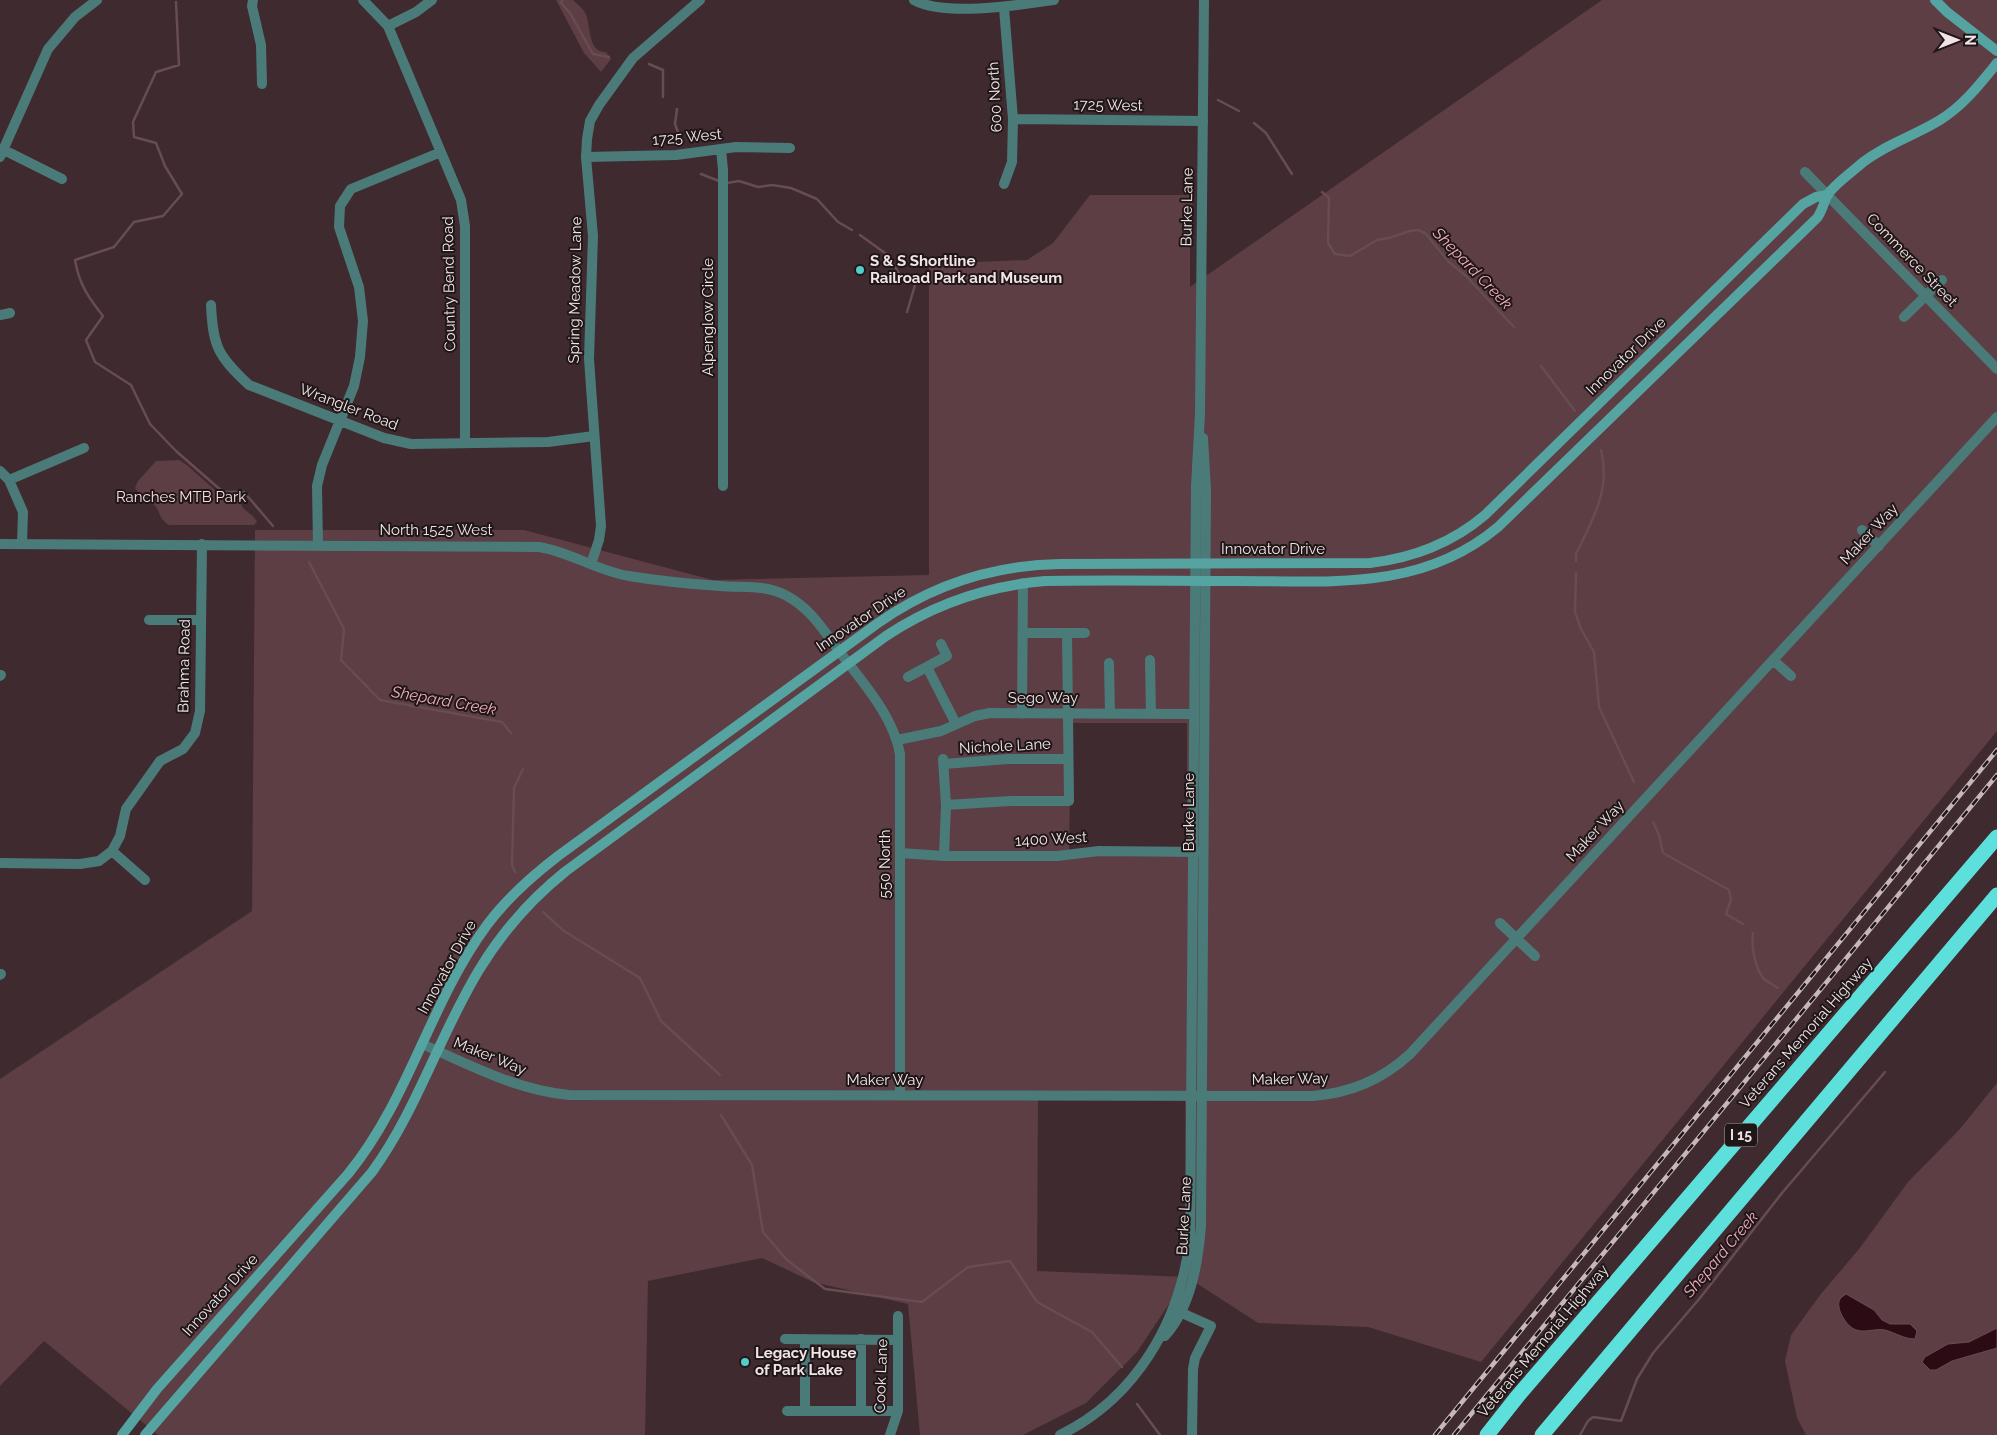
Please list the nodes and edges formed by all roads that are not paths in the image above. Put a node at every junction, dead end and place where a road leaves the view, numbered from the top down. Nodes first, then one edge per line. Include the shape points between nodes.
1 (97, 0) edge
2 (252, 0) edge
3 (364, 0) edge
4 (432, 0) edge
5 (700, 0) edge
6 (914, 0) edge
7 (1054, 0) edge
8 (1204, 0) edge
9 (1935, 0) edge
10 (1004, 8) junction
11 (388, 26) junction
12 (1997, 51) edge
13 (1997, 63) edge
14 (262, 84) dead end
15 (1013, 119) junction
16 (1203, 121) junction
17 (790, 148) dead end
18 (721, 150) junction
19 (441, 152) junction
20 (2, 153) edge
21 (586, 157) junction
22 (1805, 172) dead end
23 (62, 179) dead end
24 (1004, 184) dead end
25 (1828, 195) junction
26 (1942, 280) dead end
27 (1926, 296) junction
28 (212, 305) dead end
29 (1904, 317) dead end
30 (1997, 369) edge
31 (1997, 417) edge
32 (340, 420) junction
33 (594, 436) junction
34 (465, 443) junction
35 (84, 448) dead end
36 (0, 471) edge
37 (9, 480) junction
38 (723, 486) dead end
39 (1862, 530) dead end
40 (0, 544) edge
41 (22, 544) junction
42 (202, 544) junction
43 (318, 545) junction
44 (1879, 546) junction
45 (591, 564) junction
46 (1200, 564) junction
47 (1200, 581) junction
48 (1023, 583) junction
49 (149, 620) dead end
50 (200, 620) junction
51 (1022, 633) junction
52 (1067, 633) junction
53 (1085, 633) dead end
54 (941, 644) dead end
55 (839, 651) junction
56 (1150, 660) dead end
57 (1773, 660) junction
58 (848, 663) junction
59 (1109, 663) dead end
60 (927, 667) junction
61 (1791, 676) dead end
62 (908, 677) dead end
63 (1068, 713) junction
64 (1110, 713) junction
65 (1022, 714) junction
66 (1151, 714) junction
67 (1194, 714) junction
68 (956, 724) junction
69 (897, 740) junction
70 (1068, 759) junction
71 (946, 805) junction
72 (1997, 837) edge
73 (112, 851) junction
74 (1198, 852) junction
75 (900, 854) junction
76 (944, 856) junction
77 (0, 863) edge
78 (145, 880) dead end
79 (1997, 895) edge
80 (1500, 923) dead end
81 (1517, 938) junction
82 (1536, 956) dead end
83 (422, 1044) junction
84 (438, 1051) junction
85 (900, 1095) junction
86 (1196, 1095) junction
87 (1177, 1311) junction
88 (898, 1316) dead end
89 (785, 1339) dead end
90 (805, 1339) junction
91 (861, 1340) junction
92 (898, 1340) junction
93 (787, 1411) dead end
94 (805, 1411) junction
95 (861, 1411) junction
96 (898, 1411) junction
97 (122, 1435) edge
98 (145, 1435) edge
99 (890, 1435) edge
100 (1060, 1435) edge
101 (1192, 1435) edge
102 (1487, 1435) edge
103 (1542, 1435) edge

1 - 20 street via 75,16 48,49
2 - 14 street via 262,45
3 - 11 street, Country Bend Road
4 - 11 street
5 - 21 street, Spring Meadow Lane via 633,58 616,79 590,122
6 - 10 street via 940,8
7 - 10 street
8 - 16 street, Burke Lane
9 - 12 main road
10 - 15 street, 600 North
11 - 19 street, Country Bend Road
13 - 25 main road, Innovator Drive via 1952,112 1875,154
15 - 16 street, 1725 West
15 - 24 street, 600 North via 1012,162
16 - 46 street, Burke Lane via 1200,414 1205,471
17 - 18 street, 1725 West
18 - 21 street, 1725 West via 676,155
18 - 38 street, Alpenglow Circle
19 - 32 street via 351,189 340,206 339,227 358,287 363,321 354,386
19 - 34 street, Country Bend Road via 461,200 465,226
20 - 23 street
21 - 33 street, Spring Meadow Lane via 593,236 589,359
22 - 25 street, Commerce Street
25 - 27 street, Commerce Street
25 - 46 main road, Innovator Drive via 1803,204 1486,515 1455,537 1409,556 1370,563
25 - 47 main road, Innovator Drive via 1817,218 1498,526 1466,550 1421,569 1367,580
26 - 27 street
27 - 29 street
27 - 30 street, Commerce Street
28 - 32 street, Wrangler Road via 213,332 220,352 249,385
31 - 44 street, Maker Way
32 - 34 street, Wrangler Road via 397,442
32 - 43 street via 317,486
33 - 34 street, Wrangler Road via 548,442
33 - 45 street, Spring Meadow Lane via 601,526
35 - 37 street
36 - 37 street
37 - 41 street via 23,512
39 - 44 street
40 - 41 street, North 1525 West
41 - 42 street, North 1525 West
42 - 43 street, North 1525 West
42 - 50 street, Brahma Road
43 - 45 street, North 1525 West via 528,546 560,551
44 - 57 street, Maker Way
45 - 55 street, North 1525 West via 630,576 778,591 809,613
46 - 47 street, Burke Lane
46 - 55 main road, Innovator Drive via 1045,564 976,575 942,586 914,600
47 - 48 main road, Innovator Drive
47 - 67 street, Burke Lane
47 - 74 street, Burke Lane
48 - 51 street
48 - 58 main road, Innovator Drive via 976,593 932,609
49 - 50 street
50 - 73 street, Brahma Road via 200,711 195,733 183,749 160,762 126,809 120,836
51 - 52 street
51 - 65 street
52 - 53 street
52 - 63 street
54 - 60 street via 947,656
55 - 58 street, 550 North
55 - 83 main road, Innovator Drive via 558,856 521,887 476,941
56 - 66 street
57 - 61 street
57 - 81 street, Maker Way
58 - 69 street, 550 North via 887,717
58 - 84 main road, Innovator Drive via 540,893 487,957
59 - 64 street
60 - 62 street
60 - 68 street
63 - 64 street, Sego Way
63 - 65 street, Sego Way
63 - 70 street
64 - 66 street, Sego Way
65 - 68 street, Sego Way via 990,713
66 - 67 street, Sego Way
67 - 74 street, Burke Lane
68 - 69 street, Sego Way via 942,731
69 - 75 street, 550 North
70 - 71 street via 1069,802
70 - 71 street, Nichole Lane via 943,762
71 - 76 street
72 - 102 highway, Veterans Memorial Highway / I 15
73 - 77 street via 99,861 80,864
73 - 78 street
74 - 76 street, 1400 West
74 - 86 street, Burke Lane
75 - 76 street, 1400 West
75 - 85 street, 550 North
79 - 103 highway, I 15
80 - 81 street
81 - 82 street
81 - 86 street, Maker Way via 1410,1054 1373,1081 1324,1095
83 - 84 street, Maker Way
83 - 97 main road, Innovator Drive via 387,1117 357,1162 157,1389
84 - 85 street, Maker Way via 513,1083 553,1093
84 - 98 main road, Innovator Drive via 401,1126 372,1172
85 - 86 street, Maker Way
86 - 87 street, Burke Lane via 1190,1240
87 - 100 street, Burke Lane via 1138,1372 1121,1391 1090,1417
87 - 101 street via 1211,1326 1192,1369
88 - 92 street, Cook Lane
89 - 90 street
90 - 91 street
90 - 94 street
91 - 92 street
91 - 95 street
92 - 96 street, Cook Lane
93 - 94 street
94 - 95 street
95 - 96 street
96 - 99 street, Cook Lane

